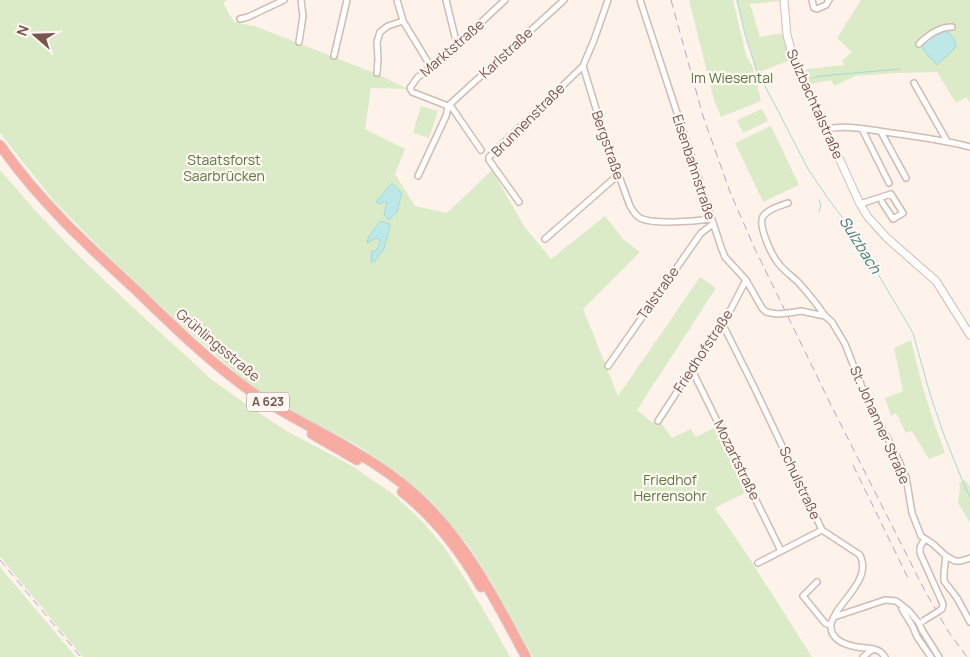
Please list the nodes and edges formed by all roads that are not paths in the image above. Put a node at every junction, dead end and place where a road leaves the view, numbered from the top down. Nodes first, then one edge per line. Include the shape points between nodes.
1 (284, 0) edge
2 (301, 0) edge
3 (347, 0) edge
4 (397, 0) edge
5 (446, 0) edge
6 (495, 0) edge
7 (505, 0) edge
8 (562, 0) edge
9 (608, 0) edge
10 (640, 0) edge
11 (784, 0) edge
12 (829, 0) edge
13 (812, 3) edge
14 (497, 7) junction
15 (240, 20) dead end
16 (403, 21) junction
17 (952, 27) dead end
18 (299, 42) dead end
19 (919, 44) dead end
20 (457, 45) junction
21 (334, 56) dead end
22 (583, 66) junction
23 (431, 67) junction
24 (377, 73) dead end
25 (914, 84) dead end
26 (449, 106) junction
27 (862, 129) junction
28 (826, 130) junction
29 (880, 132) junction
30 (947, 141) junction
31 (0, 145) edge
32 (970, 146) edge
33 (481, 150) dead end
34 (0, 156) edge
35 (618, 175) junction
36 (418, 176) dead end
37 (906, 178) dead end
38 (889, 183) dead end
39 (519, 202) dead end
40 (882, 202) dead end
41 (788, 203) dead end
42 (860, 204) junction
43 (712, 222) junction
44 (544, 239) dead end
45 (746, 280) junction
46 (825, 316) junction
47 (722, 323) junction
48 (970, 336) edge
49 (608, 366) dead end
50 (692, 370) junction
51 (658, 421) dead end
52 (822, 530) junction
53 (924, 539) junction
54 (781, 551) junction
55 (946, 556) junction
56 (970, 558) edge
57 (758, 563) dead end
58 (817, 582) dead end
59 (899, 604) junction
60 (834, 617) junction
61 (921, 622) junction
62 (970, 622) edge
63 (831, 626) junction
64 (873, 649) junction
65 (519, 657) edge
66 (526, 657) edge
67 (863, 657) edge
68 (885, 657) edge
69 (931, 657) edge
70 (939, 657) edge

1 - 15 street
2 - 18 street via 303,16
3 - 21 street
4 - 16 street
5 - 20 street
6 - 14 street
7 - 14 street, Marktstraße
8 - 26 street, Karlstraße
9 - 22 street
10 - 43 street, Eisenbahnstraße
11 - 28 main road, Sulzbachtalstraße via 793,57
12 - 13 street via 816,9
14 - 20 street, Marktstraße
16 - 23 street
16 - 24 street via 380,32
17 - 19 street via 935,32
20 - 23 street, Marktstraße
22 - 35 street, Bergstraße
22 - 39 street, Brunnenstraße via 489,156
23 - 26 street, Marktstraße via 410,88 412,92
25 - 30 street
26 - 33 street
26 - 36 street, Karlstraße
27 - 28 street via 832,127
27 - 29 street
27 - 38 street
28 - 42 main road, Sulzbachtalstraße
29 - 30 street
29 - 37 street
30 - 32 street
31 - 66 highway, Grühlingsstraße / A 623 via 61,218 216,364 282,412 372,462 426,504 471,560
34 - 65 highway, A 623 via 58,222 212,368 278,416 369,467 421,509 466,564
35 - 43 street, Bergstraße via 634,213 642,219
35 - 44 street
40 - 42 street via 894,219 903,213 891,194
41 - 46 street, St. Johanner Straße via 763,215 766,242 778,263 814,299
42 - 48 main road, Sulzbachtalstraße via 887,238 936,281
43 - 45 street, Eisenbahnstraße via 725,257
43 - 49 street, Talstraße
45 - 46 street, Eisenbahnstraße, bridge via 762,308 771,314 801,311
45 - 47 street, Friedhofstraße
46 - 53 street, St. Johanner Straße via 845,344 869,405 906,477 912,512
47 - 50 street, Friedhofstraße
47 - 52 street, Schulstraße
50 - 51 street, Friedhofstraße
50 - 54 street, Mozartstraße
52 - 54 street
52 - 60 street, Schulstraße via 860,555 863,561 857,585
53 - 55 street, St. Johanner Straße
53 - 61 street, St. Johanner Straße, bridge via 920,550 943,607
54 - 57 street
55 - 56 street via 958,562
55 - 62 street via 944,581
58 - 63 street via 803,596
59 - 60 street via 885,600
59 - 61 street
59 - 69 street
60 - 63 street, Schulstraße
61 - 70 street via 922,630
63 - 64 street via 833,635 842,642
64 - 67 street
64 - 68 street

